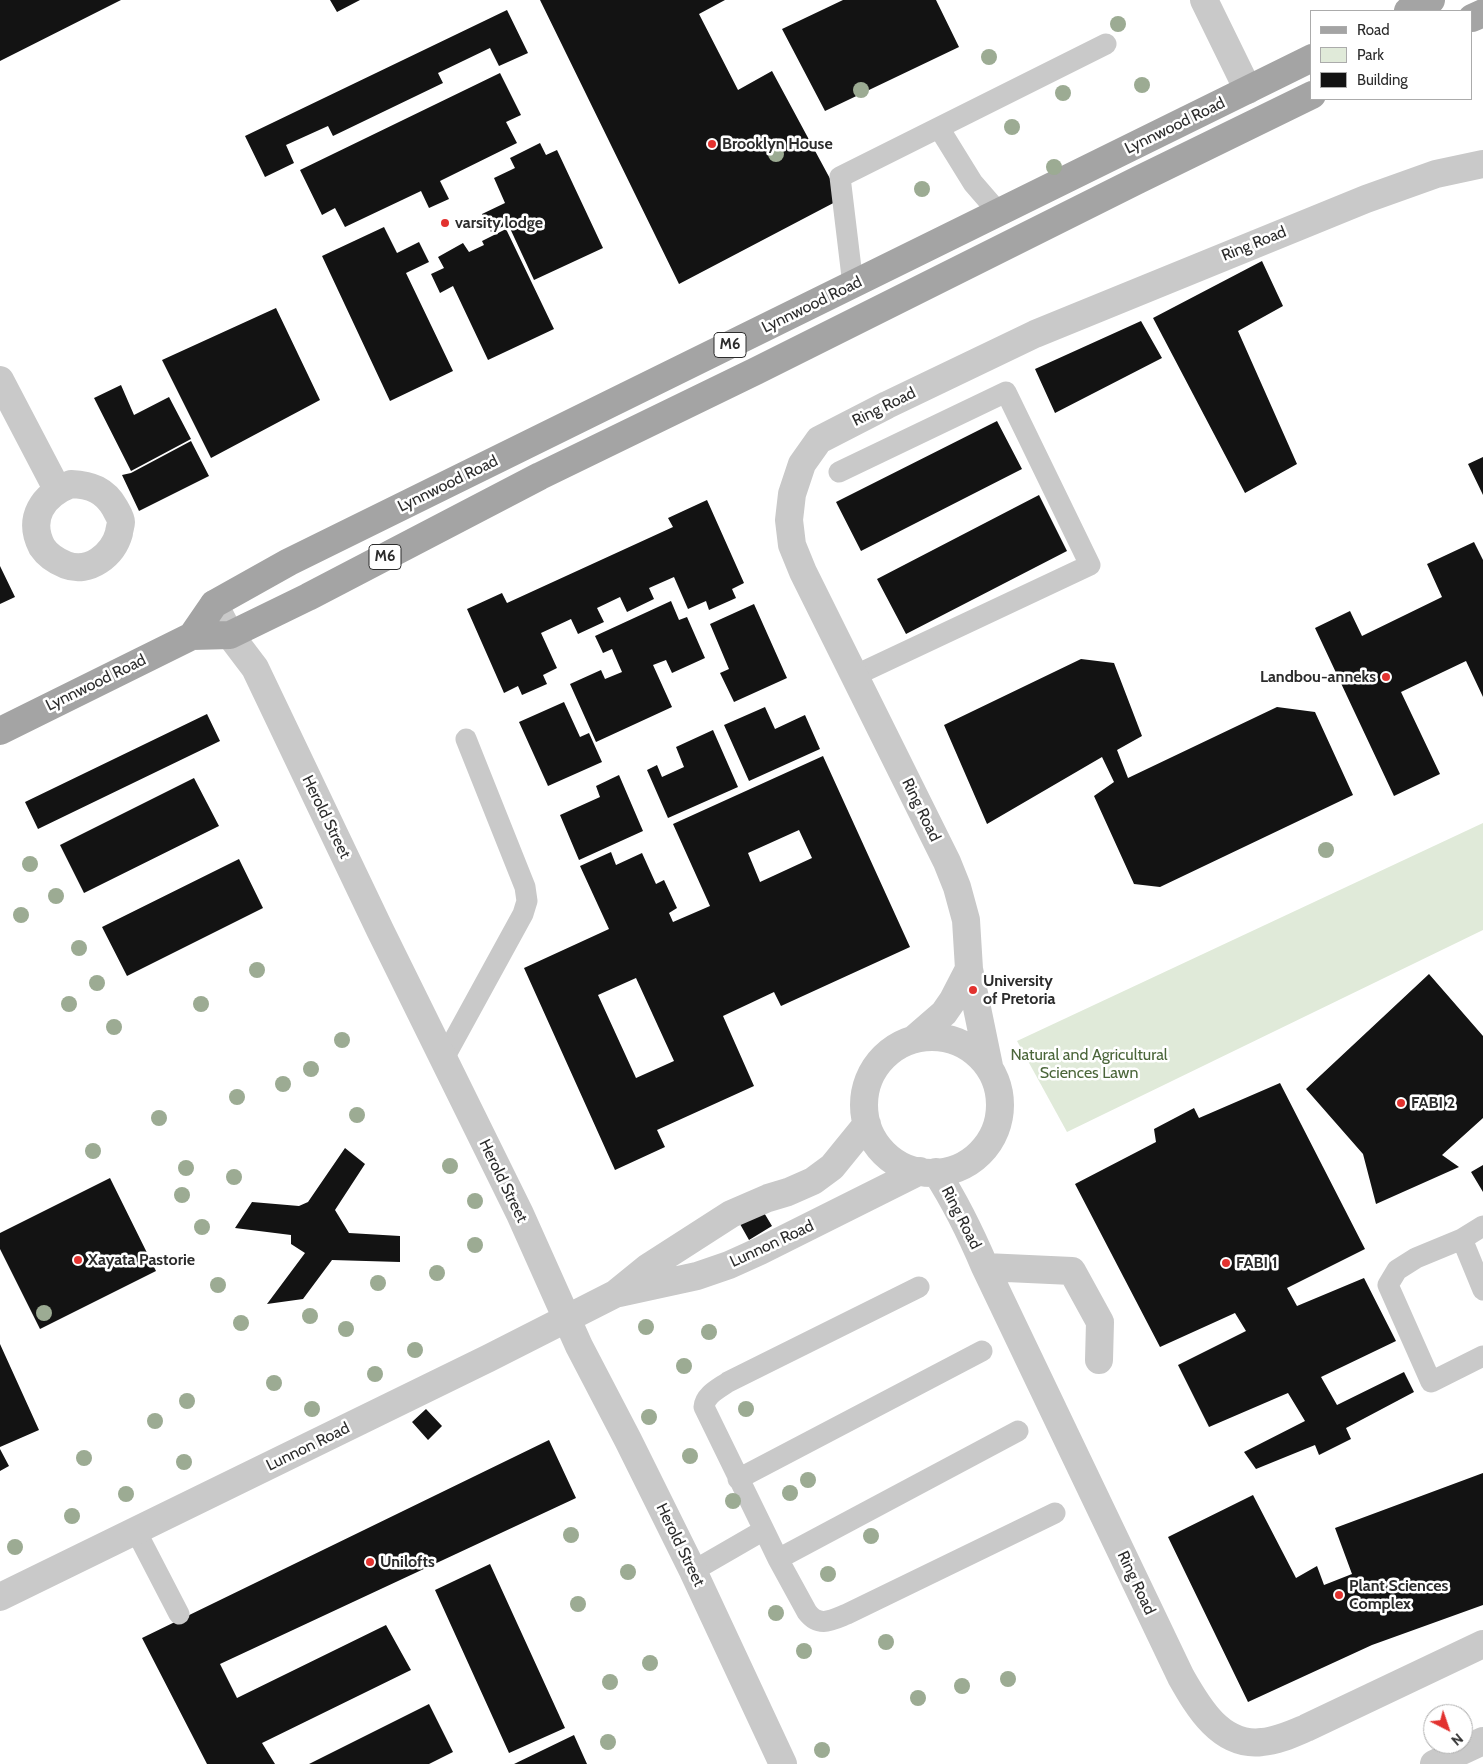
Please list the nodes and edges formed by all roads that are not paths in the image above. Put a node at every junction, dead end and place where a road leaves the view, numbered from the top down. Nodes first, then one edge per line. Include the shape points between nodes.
1 (1204, 0) edge
2 (1430, 0) edge
3 (1410, 10) edge
4 (1106, 44) dead end
5 (1310, 59) edge
6 (1248, 90) junction
7 (1310, 97) edge
8 (939, 128) junction
9 (1483, 164) edge
10 (999, 213) junction
11 (853, 285) junction
12 (0, 380) edge
13 (839, 472) dead end
14 (58, 489) dead end
15 (214, 604) junction
16 (230, 635) junction
17 (192, 636) junction
18 (854, 676) junction
19 (0, 730) edge
20 (466, 739) dead end
21 (969, 969) junction
22 (914, 1039) junction
23 (443, 1060) junction
24 (989, 1066) junction
25 (867, 1124) junction
26 (928, 1172) junction
27 (1483, 1226) edge
28 (1462, 1239) junction
29 (985, 1267) junction
30 (919, 1287) dead end
31 (1483, 1290) edge
32 (615, 1294) junction
33 (566, 1319) junction
34 (982, 1351) dead end
35 (1483, 1356) edge
36 (1098, 1360) dead end
37 (1018, 1431) dead end
38 (738, 1479) junction
39 (1054, 1513) dead end
40 (764, 1530) junction
41 (136, 1531) junction
42 (778, 1559) junction
43 (693, 1571) junction
44 (0, 1597) edge
45 (179, 1614) dead end
46 (1483, 1644) edge
47 (1483, 1741) edge
48 (783, 1764) edge
49 (1434, 1764) edge

1 - 6 street
2 - 3 main road
4 - 8 lane
5 - 6 main road, Lynnwood Road / M6
6 - 10 main road, Lynnwood Road / M6
7 - 16 main road, Lynnwood Road / M6 via 540,476
8 - 10 lane via 973,183
8 - 11 lane via 840,177
9 - 18 street, Ring Road via 1436,174 1366,199 1035,334 819,440 802,464 792,494 789,520 792,545
10 - 11 main road, Lynnwood Road / M6
11 - 15 main road, Lynnwood Road / M6 via 297,558
12 - 14 street
13 - 18 lane via 1006,392 1090,565
15 - 16 street, Herold Street
15 - 17 main road, Lynnwood Road / M6
16 - 17 main road, Lynnwood Road / M6
16 - 23 street, Herold Street via 255,668
17 - 19 main road, Lynnwood Road / M6
18 - 21 street, Ring Road via 957,887 966,920
20 - 23 lane via 526,887 527,901 523,914
21 - 22 street, Ring Road via 944,1013
21 - 24 street, Ring Road
22 - 24 street via 942,1037 956,1041 980,1055
22 - 25 street via 891,1051 873,1072 865,1097
23 - 33 street, Herold Street via 520,1214
24 - 26 street via 999,1090 999,1117 989,1142 973,1159 955,1168
25 - 26 street via 887,1155 902,1166
25 - 32 street, Lunnon Road via 832,1167 813,1182 731,1214 647,1268
26 - 29 street, Ring Road via 953,1199
26 - 32 street, Lunnon Road via 729,1264 697,1276
27 - 28 lane
28 - 31 lane
28 - 35 lane via 1416,1258 1397,1270 1388,1285 1431,1382
29 - 36 street via 1072,1272 1100,1322
29 - 46 street, Ring Road via 1181,1677 1199,1708 1228,1736 1243,1742 1283,1737
30 - 38 lane via 728,1382 709,1396 704,1407
32 - 33 street, Lunnon Road
33 - 41 street, Lunnon Road
33 - 43 street, Herold Street
34 - 38 lane
37 - 42 lane
38 - 40 lane
39 - 42 lane via 826,1622 812,1618 807,1612
40 - 42 lane
40 - 43 lane
41 - 44 street, Lunnon Road
41 - 45 lane
43 - 48 street, Herold Street
47 - 49 street

